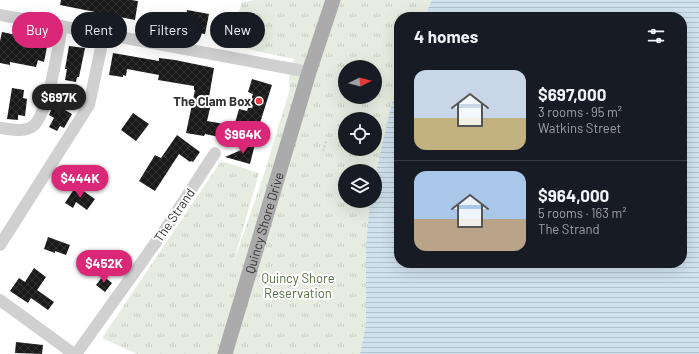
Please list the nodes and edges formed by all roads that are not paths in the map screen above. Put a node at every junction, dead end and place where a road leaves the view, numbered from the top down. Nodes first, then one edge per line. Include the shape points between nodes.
1 (333, 0) edge
2 (0, 15) edge
3 (12, 17) edge
4 (127, 38) edge
5 (58, 48) edge
6 (101, 48) edge
7 (309, 72) junction
8 (0, 128) edge
9 (215, 153) dead end
10 (0, 245) edge
11 (0, 300) edge
12 (74, 354) edge
13 (225, 354) edge

1 - 7 main road, Quincy Shore Drive
2 - 3 street
4 - 7 street
5 - 8 street via 49,90 37,122 24,129
6 - 10 street via 89,105
7 - 13 main road, Quincy Shore Drive
9 - 12 street, The Strand via 164,232
11 - 12 street

